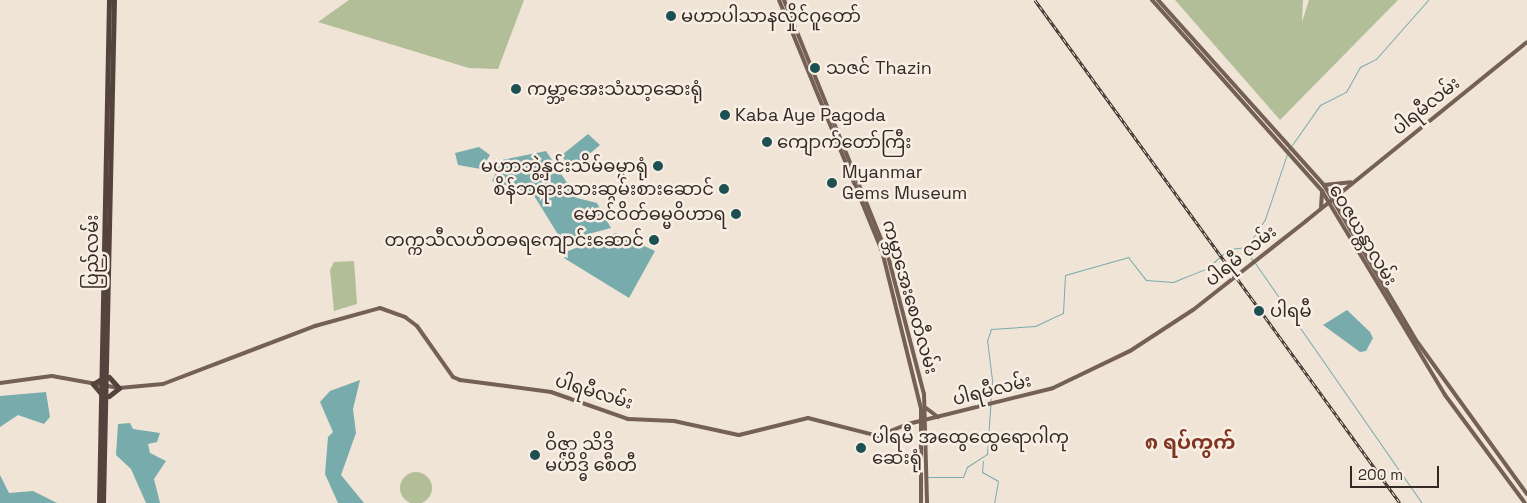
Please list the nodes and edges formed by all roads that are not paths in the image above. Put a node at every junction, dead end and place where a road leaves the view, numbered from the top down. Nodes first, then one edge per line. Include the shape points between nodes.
1 (109, 0) edge
2 (114, 0) edge
3 (779, 0) edge
4 (1152, 0) edge
5 (1158, 0) edge
6 (784, 3) edge
7 (1527, 42) edge
8 (1286, 143) junction
9 (1293, 152) junction
10 (1352, 182) junction
11 (1324, 185) junction
12 (1320, 188) junction
13 (1341, 192) junction
14 (1333, 198) junction
15 (1329, 202) junction
16 (1321, 207) junction
17 (1338, 207) junction
18 (1334, 210) junction
19 (1382, 281) junction
20 (1377, 284) junction
21 (1193, 310) joint
22 (106, 377) junction
23 (0, 383) edge
24 (92, 384) junction
25 (106, 386) junction
26 (119, 388) junction
27 (106, 399) junction
28 (924, 409) junction
29 (939, 417) junction
30 (926, 420) junction
31 (920, 421) junction
32 (908, 424) junction
33 (920, 431) junction
34 (926, 432) junction
35 (920, 461) junction
36 (926, 461) junction
37 (1527, 494) edge
38 (99, 503) edge
39 (103, 503) edge
40 (921, 503) edge
41 (927, 503) edge
42 (1525, 503) edge

1 - 22 highway, ပြည်လမ်း
2 - 22 highway, ပြည်လမ်း
3 - 6 main road, ကမ္ဘာအေးစေတီလမ်း
4 - 8 main road, ဝေဇယန္တာလမ်း
5 - 8 main road, ဝေဇယန္တာလမ်း
6 - 28 main road, ကမ္ဘာအေးစေတီလမ်း via 888,256
7 - 10 main road, ပါရမီလမ်း
8 - 9 main road, ဝေဇယန္တာလမ်း
9 - 11 main road, ဝေဇယန္တာလမ်း
9 - 12 main road, ဝေဇယန္တာလမ်း
10 - 11 main road
10 - 13 main road, ပါရမီလမ်း
11 - 14 main road, ဝေဇယန္တာလမ်း
12 - 15 main road, ဝေဇယန္တာလမ်း
12 - 16 main road
13 - 14 main road
13 - 17 main road
14 - 15 main road
14 - 17 main road, ဝေဇယန္တာလမ်း
15 - 16 main road
15 - 18 main road, ဝေဇယန္တာလမ်း
16 - 18 main road
16 - 21 main road, ပါရမီ လမ်း, bridge
17 - 19 main road, ဝေဇယန္တာလမ်း
18 - 20 main road, ဝေဇယန္တာလမ်း
19 - 20 main road
19 - 37 main road, ဝေဇယန္တာလမ်း via 1418,343
20 - 42 main road, ဝေဇယန္တာလမ်း via 1445,395
21 - 29 main road, ပါရမီလမ်း via 1130,351 1053,388
22 - 24 highway
22 - 25 highway, ပြည်လမ်း
22 - 26 highway
23 - 24 main road, ပါရမီလမ်း via 52,376
24 - 25 main road, ပါရမီလမ်း
24 - 27 highway
25 - 26 main road, ပါရမီလမ်း
25 - 27 highway, ပြည်လမ်း
26 - 27 highway
26 - 32 main road, ပါရမီလမ်း via 163,384 315,326 380,308 400,314 417,326 453,377 551,392 628,418 665,419 739,435 808,418 871,436
27 - 38 highway, ပြည်လမ်း
27 - 39 highway, ပြည်လမ်း
28 - 29 main road
28 - 30 main road
28 - 31 main road
28 - 32 main road
29 - 30 main road, ပါရမီလမ်း
29 - 34 main road via 928,424
30 - 31 main road, ပါရမီလမ်း
30 - 34 main road
31 - 32 main road, ပါရမီလမ်း
31 - 33 main road
32 - 33 main road
33 - 35 main road
34 - 36 main road
35 - 36 main road
35 - 40 main road
36 - 41 main road

